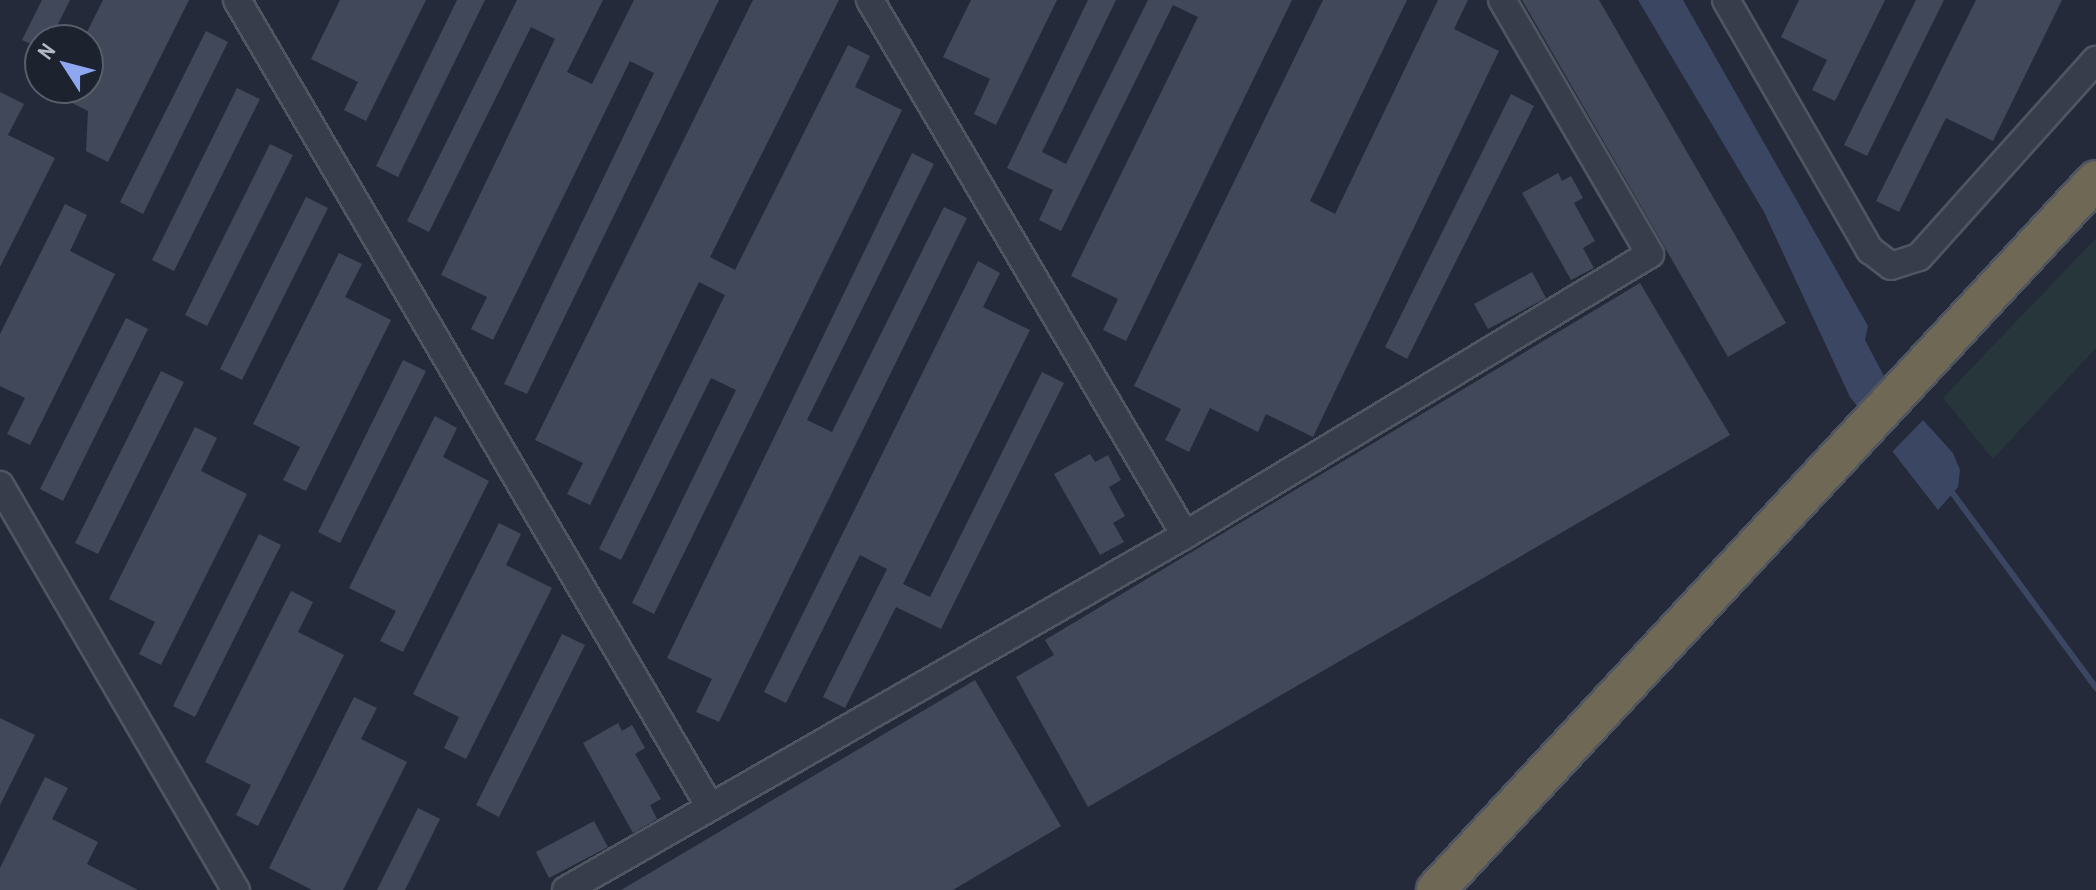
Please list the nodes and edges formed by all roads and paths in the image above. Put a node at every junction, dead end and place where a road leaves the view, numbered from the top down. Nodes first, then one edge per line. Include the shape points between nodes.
1 (237, 0) edge
2 (870, 0) edge
3 (1502, 0) edge
4 (1726, 0) edge
5 (2096, 60) edge
6 (2096, 180) edge
7 (2096, 213) edge
8 (1925, 381) junction
9 (1854, 457) junction
10 (0, 485) edge
11 (1185, 535) junction
12 (709, 805) junction
13 (236, 890) edge
14 (566, 890) edge
15 (1436, 890) edge
16 (1465, 890) edge

1 - 12 lane
2 - 11 lane
3 - 11 lane via 1650,254
4 - 5 lane via 1870,250 1891,266 1919,257
6 - 8 highway
7 - 8 highway
8 - 9 highway
9 - 15 highway
9 - 16 highway
10 - 13 lane
11 - 12 lane
12 - 14 lane

